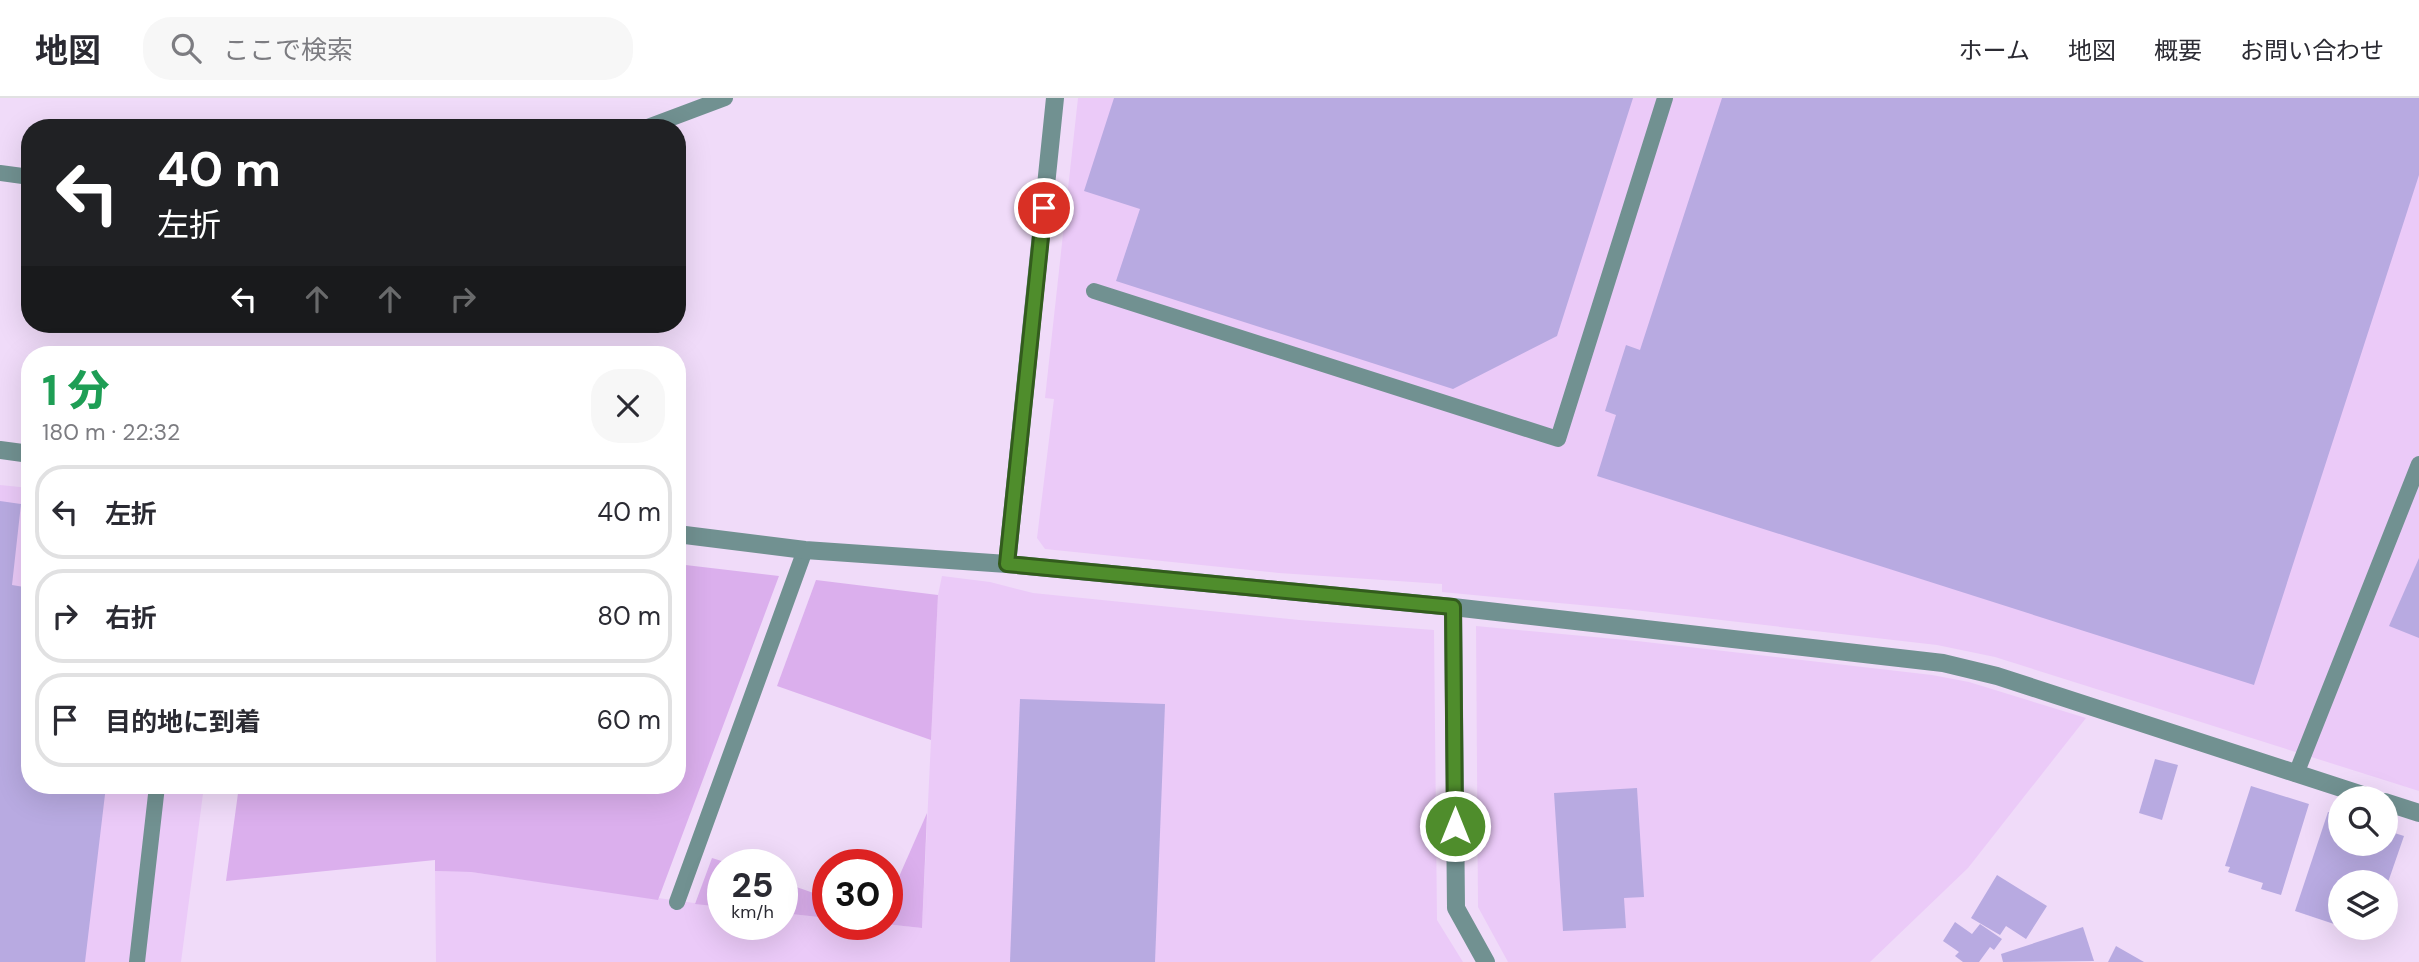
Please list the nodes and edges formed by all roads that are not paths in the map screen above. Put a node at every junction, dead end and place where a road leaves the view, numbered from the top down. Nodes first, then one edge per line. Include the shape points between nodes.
1 (725, 98) edge
2 (1055, 98) edge
3 (1665, 98) edge
4 (669, 119) edge
5 (0, 173) edge
6 (21, 176) edge
7 (1094, 291) dead end
8 (0, 450) edge
9 (21, 453) edge
10 (2419, 464) edge
11 (686, 535) edge
12 (805, 550) junction
13 (1007, 564) junction
14 (1453, 607) junction
15 (2296, 774) junction
16 (2334, 786) edge
17 (156, 794) edge
18 (2398, 806) edge
19 (2419, 813) edge
20 (677, 902) dead end
21 (137, 962) edge
22 (1486, 962) edge

1 - 4 lane
2 - 13 street
3 - 7 lane via 1558,439
5 - 6 lane
8 - 9 street
10 - 15 lane
11 - 12 street
12 - 13 street
12 - 20 lane
13 - 14 street
14 - 15 street via 1943,663 1997,676
14 - 22 street via 1455,908
15 - 16 street
17 - 21 lane
18 - 19 street

